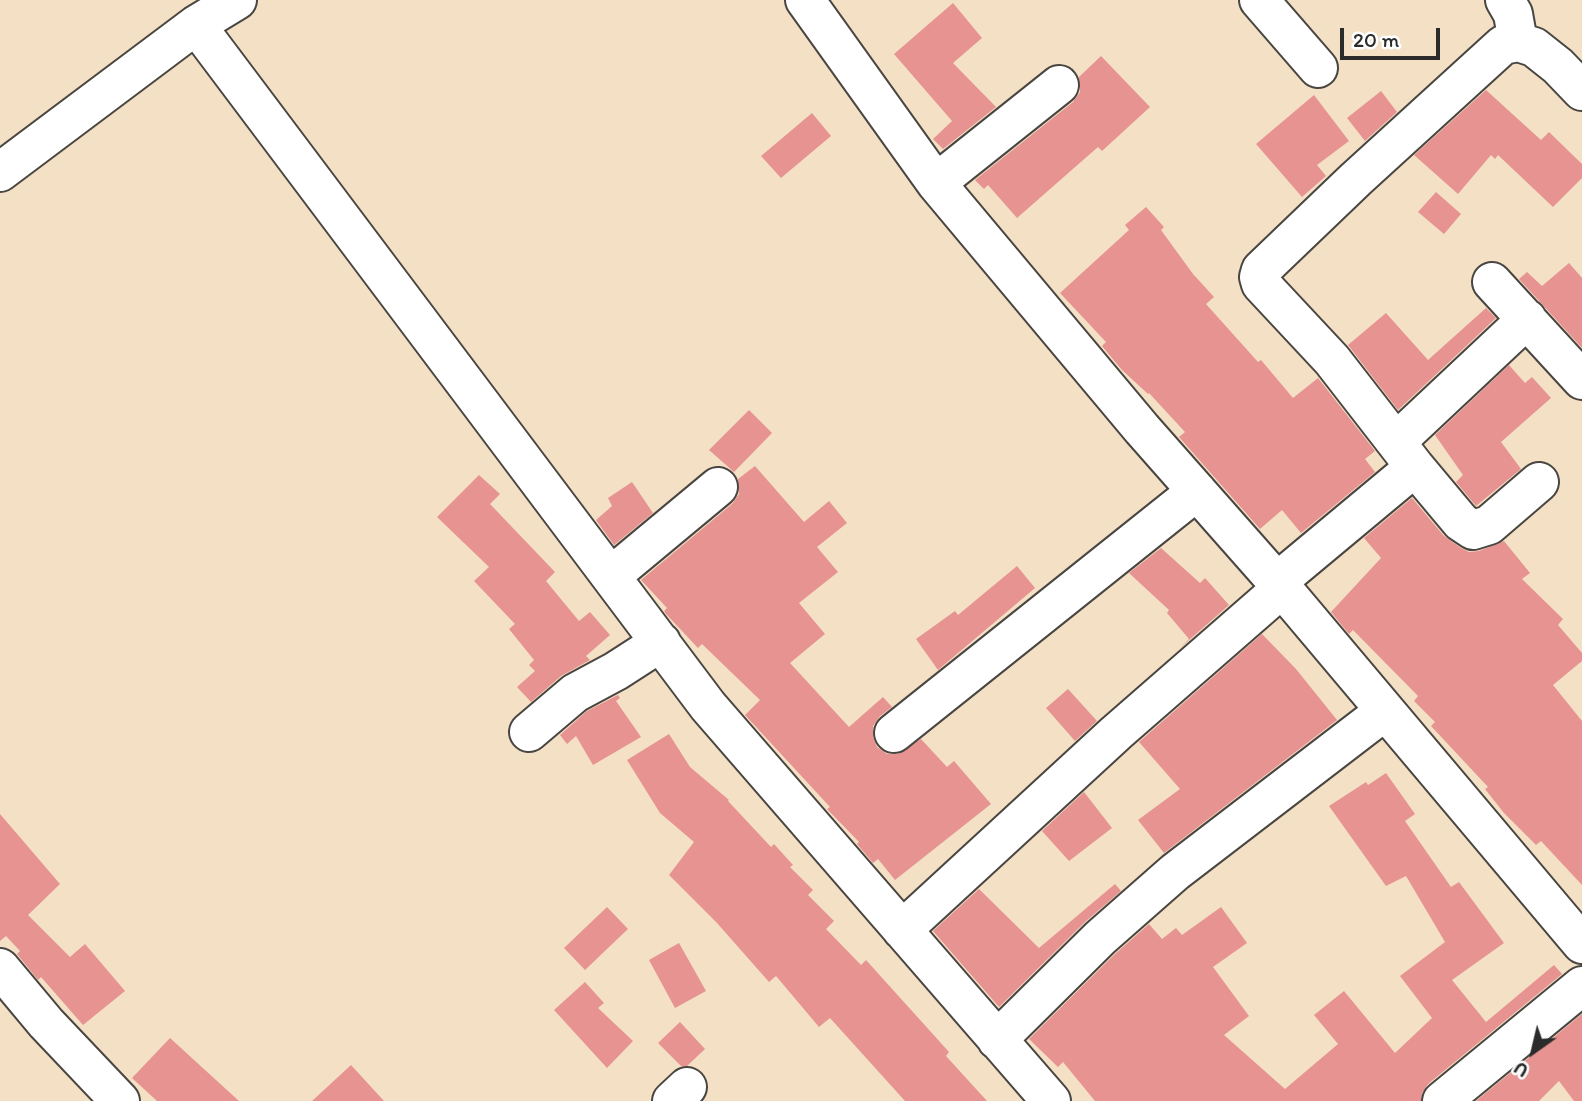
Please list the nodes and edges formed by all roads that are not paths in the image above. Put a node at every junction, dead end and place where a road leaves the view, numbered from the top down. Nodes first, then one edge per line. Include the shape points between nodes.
1 (237, 0) edge
2 (805, 0) edge
3 (1259, 0) edge
4 (1505, 0) edge
5 (196, 25) junction
6 (1518, 42) junction
7 (1318, 68) dead end
8 (1059, 85) dead end
9 (1582, 91) edge
10 (0, 172) edge
11 (936, 183) junction
12 (1492, 282) dead end
13 (1527, 319) junction
14 (1582, 380) edge
15 (1406, 455) junction
16 (1539, 482) dead end
17 (718, 487) dead end
18 (1197, 491) junction
19 (611, 576) junction
20 (1279, 586) junction
21 (661, 642) junction
22 (1385, 711) junction
23 (529, 732) dead end
24 (894, 733) dead end
25 (902, 930) junction
26 (1582, 944) edge
27 (0, 968) edge
28 (1582, 986) edge
29 (997, 1040) junction
30 (120, 1101) edge
31 (1051, 1101) edge
32 (1442, 1101) edge

1 - 5 street
2 - 11 street
3 - 7 street
4 - 6 street via 1513,14
5 - 10 street
5 - 19 street
6 - 9 street via 1534,47
6 - 15 street via 1503,45 1356,179 1258,277 1332,360
8 - 11 street
11 - 18 street
12 - 13 street
13 - 14 street
13 - 15 street
15 - 16 street via 1461,522 1473,530 1489,525
15 - 20 street
17 - 19 street
18 - 20 street
18 - 24 street
19 - 21 street
20 - 22 street
20 - 25 street
21 - 23 street via 575,693
21 - 25 street via 708,706
22 - 26 street
22 - 29 street via 1175,872
25 - 29 street
27 - 30 street
28 - 32 street
29 - 31 street

